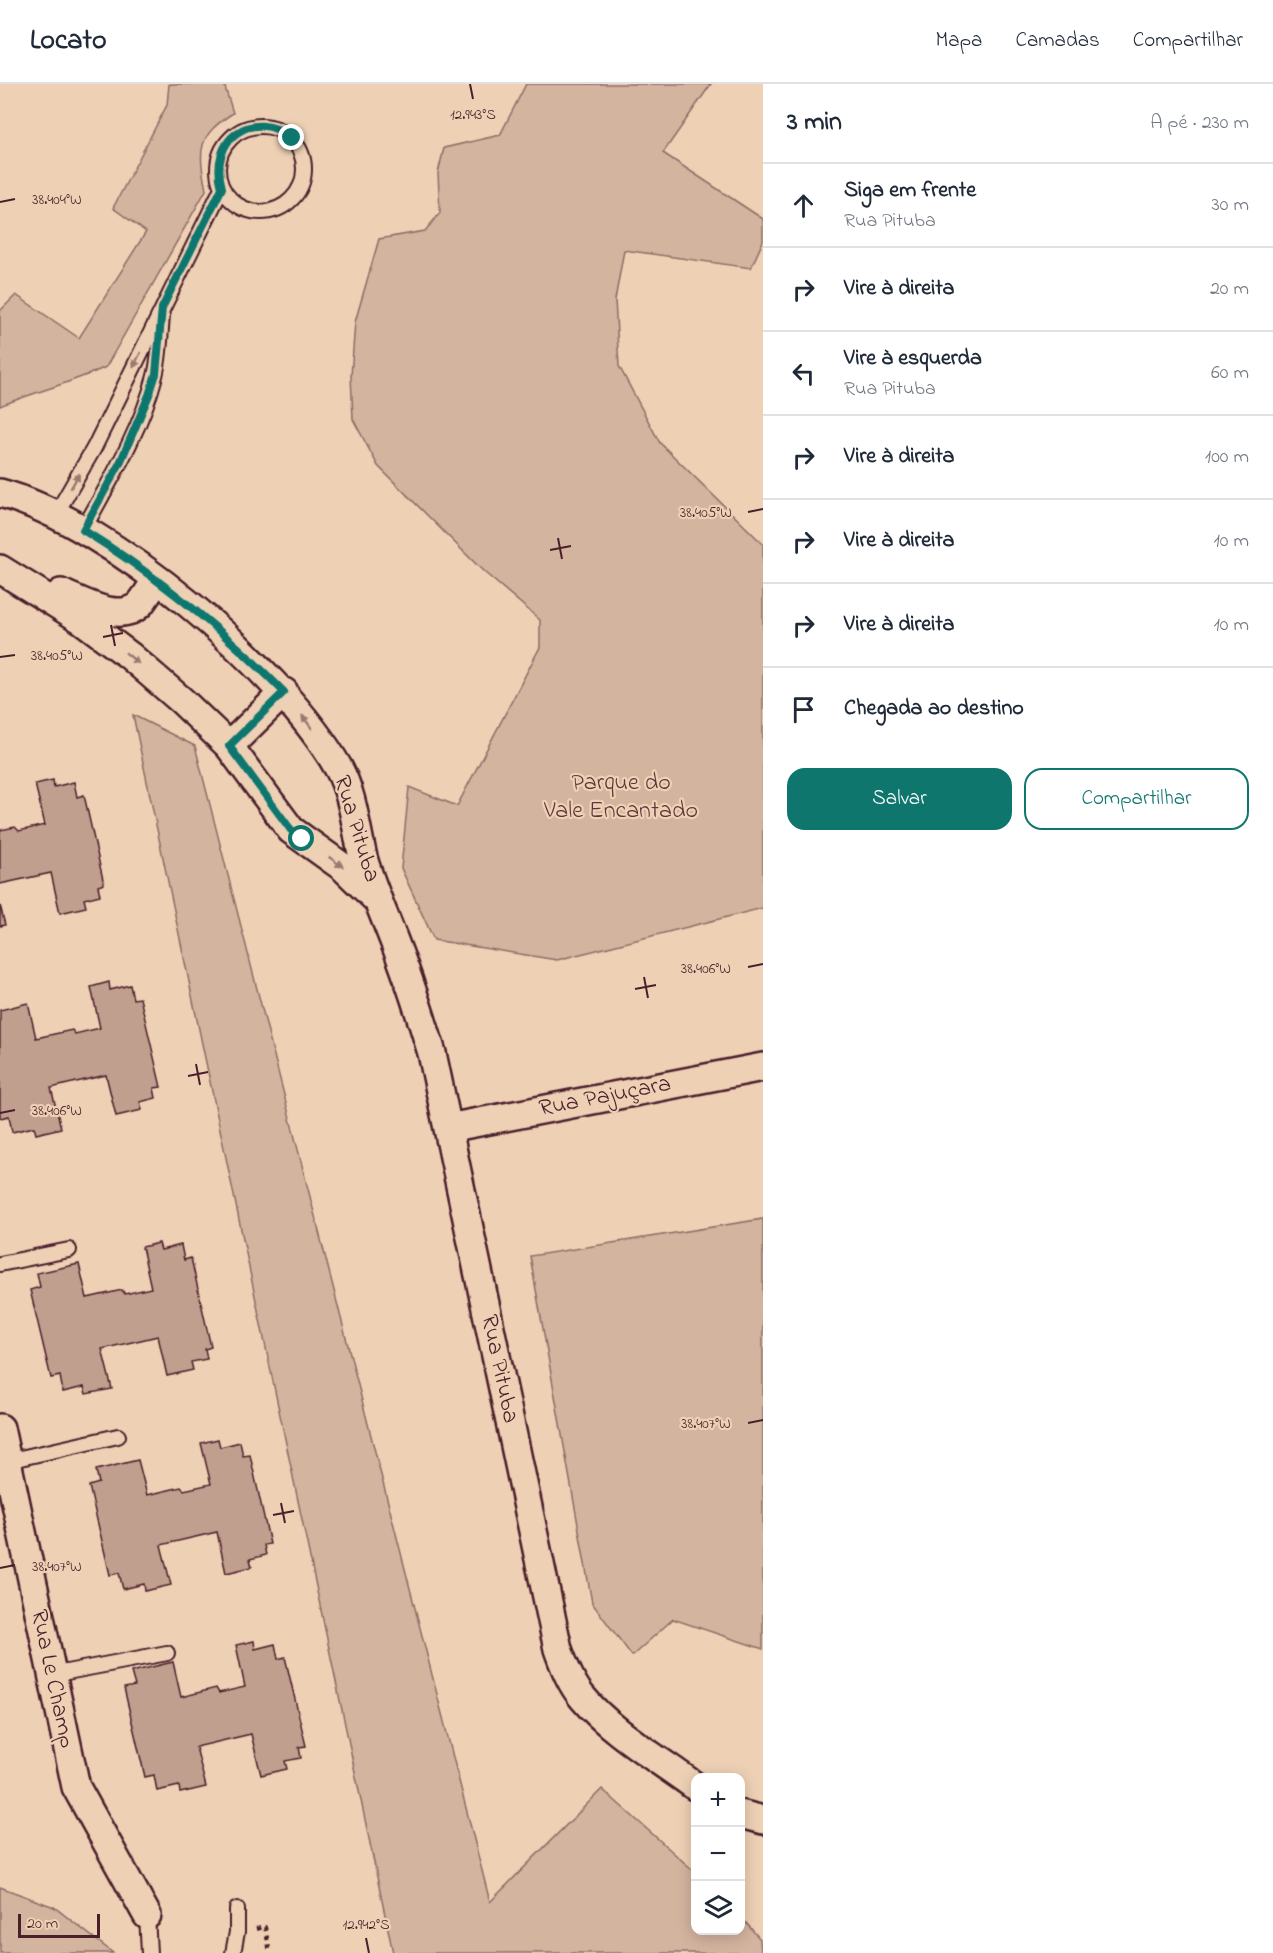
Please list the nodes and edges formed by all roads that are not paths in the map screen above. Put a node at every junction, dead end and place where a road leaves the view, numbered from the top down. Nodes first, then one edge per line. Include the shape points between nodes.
1 (222, 188) junction
2 (162, 308) junction
3 (0, 493) edge
4 (56, 514) junction
5 (83, 530) junction
6 (8, 573) edge
7 (156, 580) junction
8 (284, 692) junction
9 (229, 746) junction
10 (378, 901) junction
11 (763, 1066) edge
12 (448, 1128) junction
13 (69, 1250) dead end
14 (0, 1264) edge
15 (0, 1428) edge
16 (118, 1436) dead end
17 (7, 1461) junction
18 (8, 1505) edge
19 (167, 1653) dead end
20 (51, 1675) junction
21 (691, 1783) edge
22 (745, 1815) edge
23 (763, 1820) edge
24 (237, 1909) dead end
25 (147, 1915) joint
26 (149, 1953) edge
27 (233, 1953) edge

1 - 1 lane via 230,199 254,212 280,208 300,189 304,176 300,150 282,130 260,125 242,129 223,148 218,175
1 - 2 lane
2 - 4 lane via 94,448
2 - 5 lane via 156,374 149,395 120,463
3 - 4 street, Rua Pituba
4 - 5 street, Rua Pituba
5 - 7 street, Rua Pituba
6 - 7 street via 118,612 140,604
6 -> 9 street, Rua Pituba via 130,656
7 - 8 street, Rua Pituba via 251,659
8 - 9 street
10 -> 8 street, Rua Pituba via 340,770
9 -> 10 street, Rua Pituba via 291,830 344,868
10 - 12 street, Rua Pituba via 417,1004
11 - 12 street, Rua Pajuçara
12 - 21 street, Rua Pituba via 558,1649 582,1697 601,1716
13 - 14 lane
15 - 17 street, Rua Le Champ
16 - 17 lane
17 - 18 street, Rua Le Champ
18 - 20 street, Rua Le Champ
19 - 20 lane
20 - 25 street, Rua Le Champ via 76,1787
22 - 23 street
24 - 27 lane
25 - 26 lane

